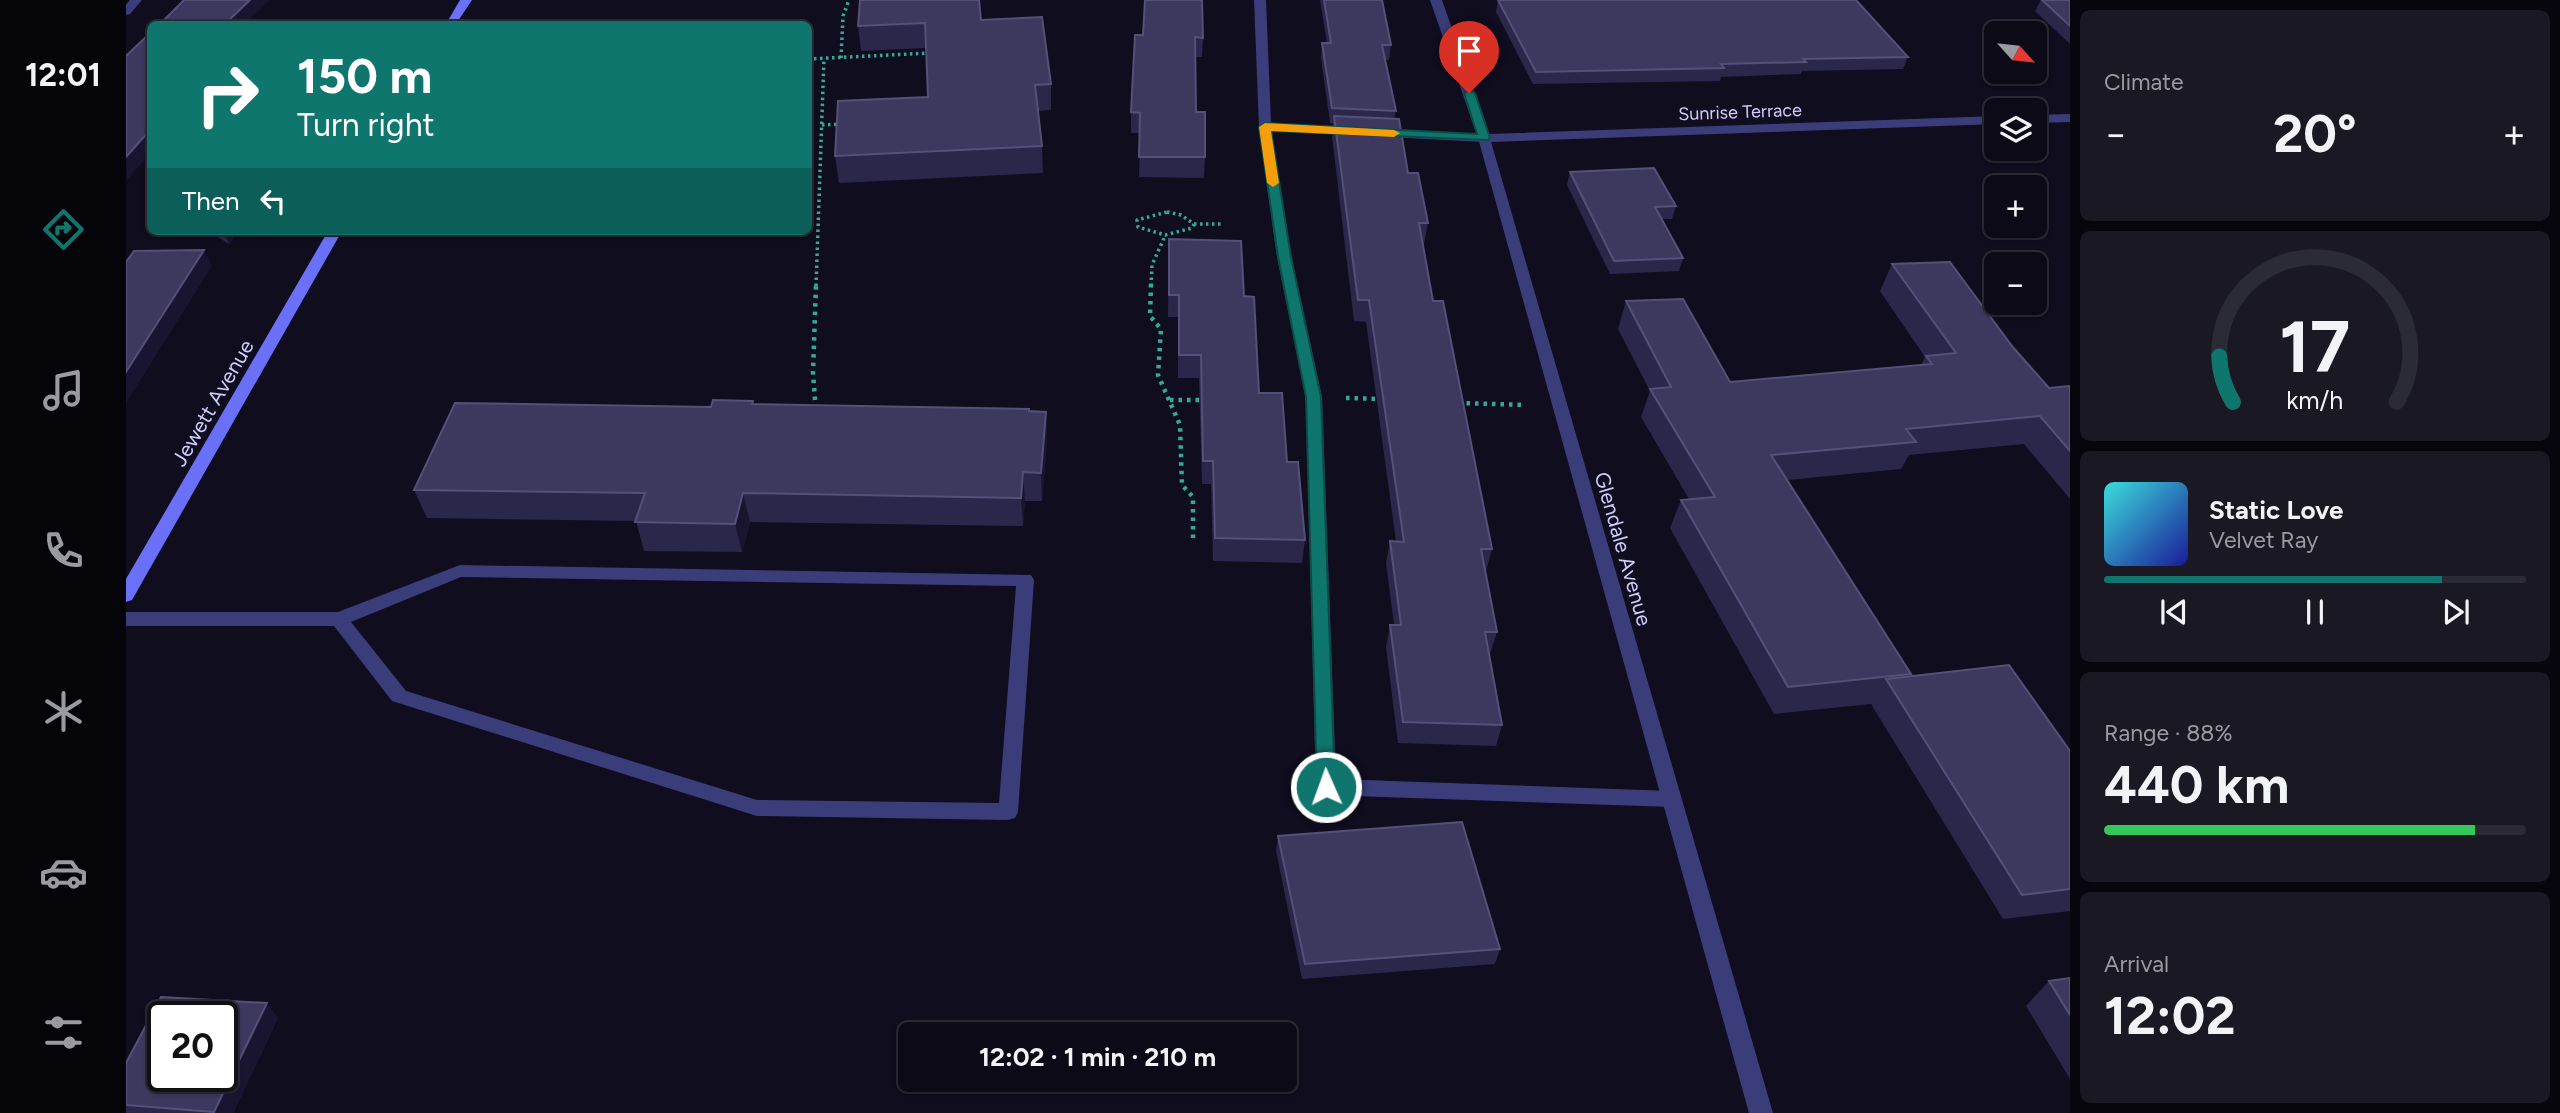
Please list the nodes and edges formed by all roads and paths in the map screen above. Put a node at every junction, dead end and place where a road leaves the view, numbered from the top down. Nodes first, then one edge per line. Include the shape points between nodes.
1 (136, 0) edge
2 (466, 0) edge
3 (849, 0) edge
4 (1260, 0) edge
5 (1436, 0) edge
6 (126, 12) edge
7 (453, 21) edge
8 (935, 53) edge
9 (824, 58) junction
10 (841, 58) junction
11 (812, 59) edge
12 (2070, 118) edge
13 (2047, 119) edge
14 (1984, 120) edge
15 (849, 123) edge
16 (822, 125) junction
17 (1265, 127) junction
18 (1484, 138) junction
19 (1194, 224) junction
20 (1223, 224) dead end
21 (333, 235) edge
22 (1165, 236) junction
23 (1314, 397) junction
24 (1382, 399) edge
25 (815, 400) dead end
26 (1170, 400) junction
27 (1210, 400) edge
28 (1450, 402) edge
29 (1558, 407) junction
30 (1193, 538) dead end
31 (126, 595) edge
32 (126, 619) edge
33 (339, 619) junction
34 (1671, 799) junction
35 (1761, 1113) edge

1 - 6 street
2 - 7 main road
3 - 10 path via 843,16
4 - 17 street
5 - 18 street, Glendale Avenue
8 - 10 path
9 - 10 path
9 - 11 path
9 - 16 path
12 - 13 street
14 - 18 street, Sunrise Terrace
15 - 16 path
16 - 25 path
17 - 18 street, Sunrise Terrace
17 - 23 street via 1284,257
18 - 29 street, Glendale Avenue
19 - 20 path
19 - 22 path
19 - 22 path via 1167,211 1154,211 1137,220 1138,227
21 - 31 main road, Jewett Avenue
22 - 26 path via 1152,265 1150,316 1161,328 1158,375
23 - 24 path
23 - 34 street via 1326,787
26 - 27 path
26 - 30 path via 1180,425 1182,485 1193,497
28 - 29 path
29 - 34 street, Glendale Avenue
32 - 33 street
33 - 33 street via 399,696 757,808 1007,812 1025,580 460,571
34 - 35 street, Glendale Avenue

